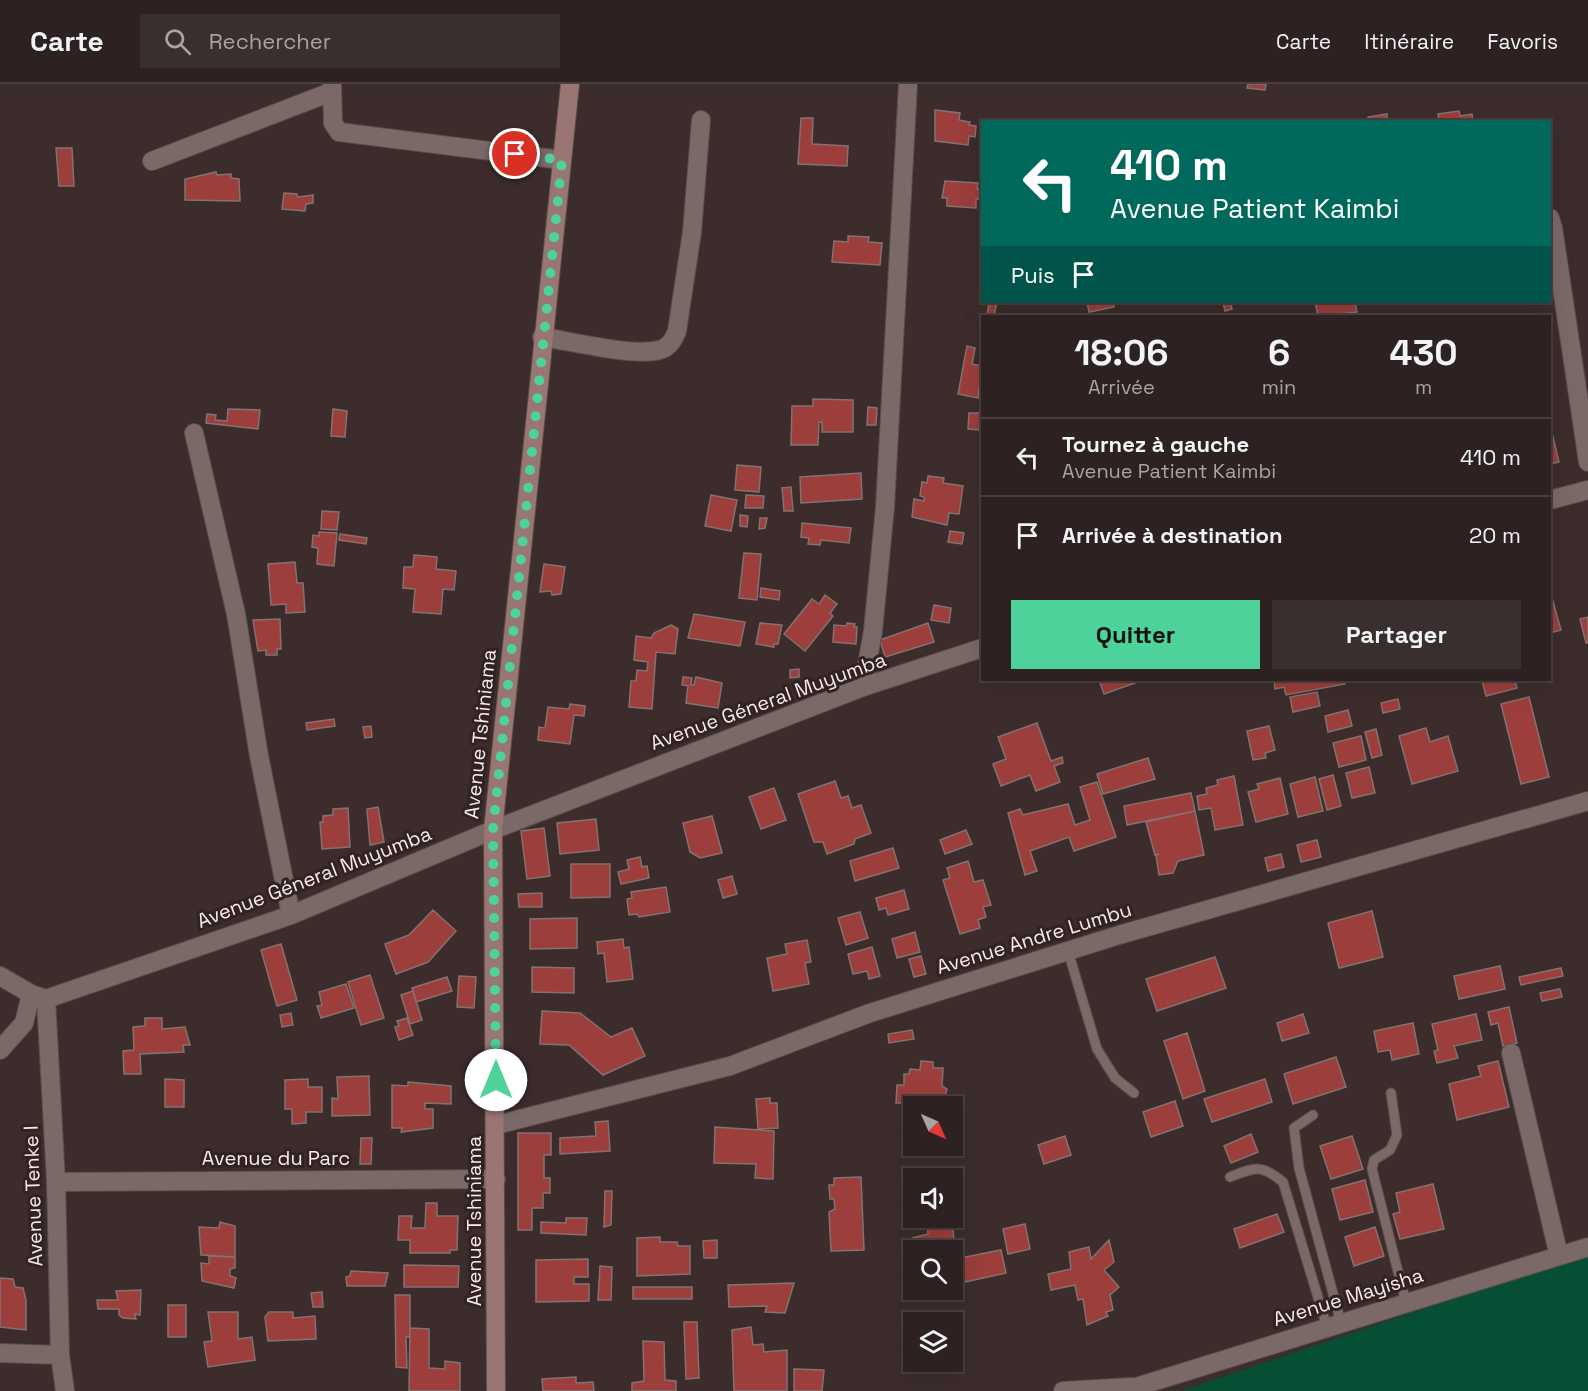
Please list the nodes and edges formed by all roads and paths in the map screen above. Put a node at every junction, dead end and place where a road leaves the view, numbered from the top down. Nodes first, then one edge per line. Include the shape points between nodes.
1 (570, 84) edge
2 (908, 84) edge
3 (332, 88) edge
4 (701, 120) dead end
5 (562, 160) junction
6 (152, 161) dead end
7 (1551, 221) edge
8 (542, 337) junction
9 (194, 433) dead end
10 (1588, 462) edge
11 (1588, 490) edge
12 (1551, 500) edge
13 (981, 648) edge
14 (864, 687) junction
15 (1588, 801) edge
16 (493, 830) junction
17 (291, 915) junction
18 (1068, 951) junction
19 (0, 976) edge
20 (38, 996) junction
21 (0, 1050) edge
22 (1511, 1053) dead end
23 (1134, 1093) dead end
24 (1391, 1093) dead end
25 (1313, 1115) dead end
26 (496, 1125) junction
27 (1230, 1177) dead end
28 (496, 1179) junction
29 (56, 1182) junction
30 (1588, 1247) edge
31 (1558, 1256) junction
32 (1406, 1303) junction
33 (1334, 1325) junction
34 (0, 1353) edge
35 (60, 1355) junction
36 (1172, 1383) edge
37 (1126, 1389) edge
38 (65, 1391) edge
39 (496, 1391) edge
40 (1063, 1391) edge

1 - 5 street, Avenue Tshiniama
2 - 14 street via 885,507
3 - 5 street via 333,123 339,132
3 - 6 street
4 - 8 street via 692,232 673,341 661,350 643,352
5 - 8 street, Avenue Tshiniama
7 - 10 street
8 - 16 street, Avenue Tshiniama
9 - 17 street via 236,614
11 - 12 street
13 - 14 street, Avenue Géneral Muyumba
14 - 16 street, Avenue Géneral Muyumba
15 - 18 street, Avenue Andre Lumbu
16 - 17 street, Avenue Géneral Muyumba
16 - 26 street, Avenue Tshiniama
17 - 20 street, Avenue Géneral Muyumba
18 - 23 lane via 1097,1050 1115,1078
18 - 26 street, Avenue Andre Lumbu via 870,1013 730,1066
19 - 20 street
20 - 21 street via 24,1023
20 - 29 street, Avenue Tenke I
22 - 31 street
24 - 32 lane via 1397,1135 1390,1150 1374,1160 1372,1169
25 - 33 lane via 1294,1128 1299,1168
26 - 28 street, Avenue Tshiniama
27 - 33 lane via 1255,1168 1269,1171 1282,1182
28 - 29 street, Avenue du Parc
28 - 39 street, Avenue Tshiniama
29 - 35 street, Avenue Tenke I
30 - 31 street, Avenue Mayisha
31 - 32 street, Avenue Mayisha
32 - 33 street, Avenue Mayisha
33 - 36 street, Avenue Mayisha
34 - 35 street
35 - 38 street, Avenue Tenke I
36 - 37 street, Avenue Mayisha
37 - 40 street

